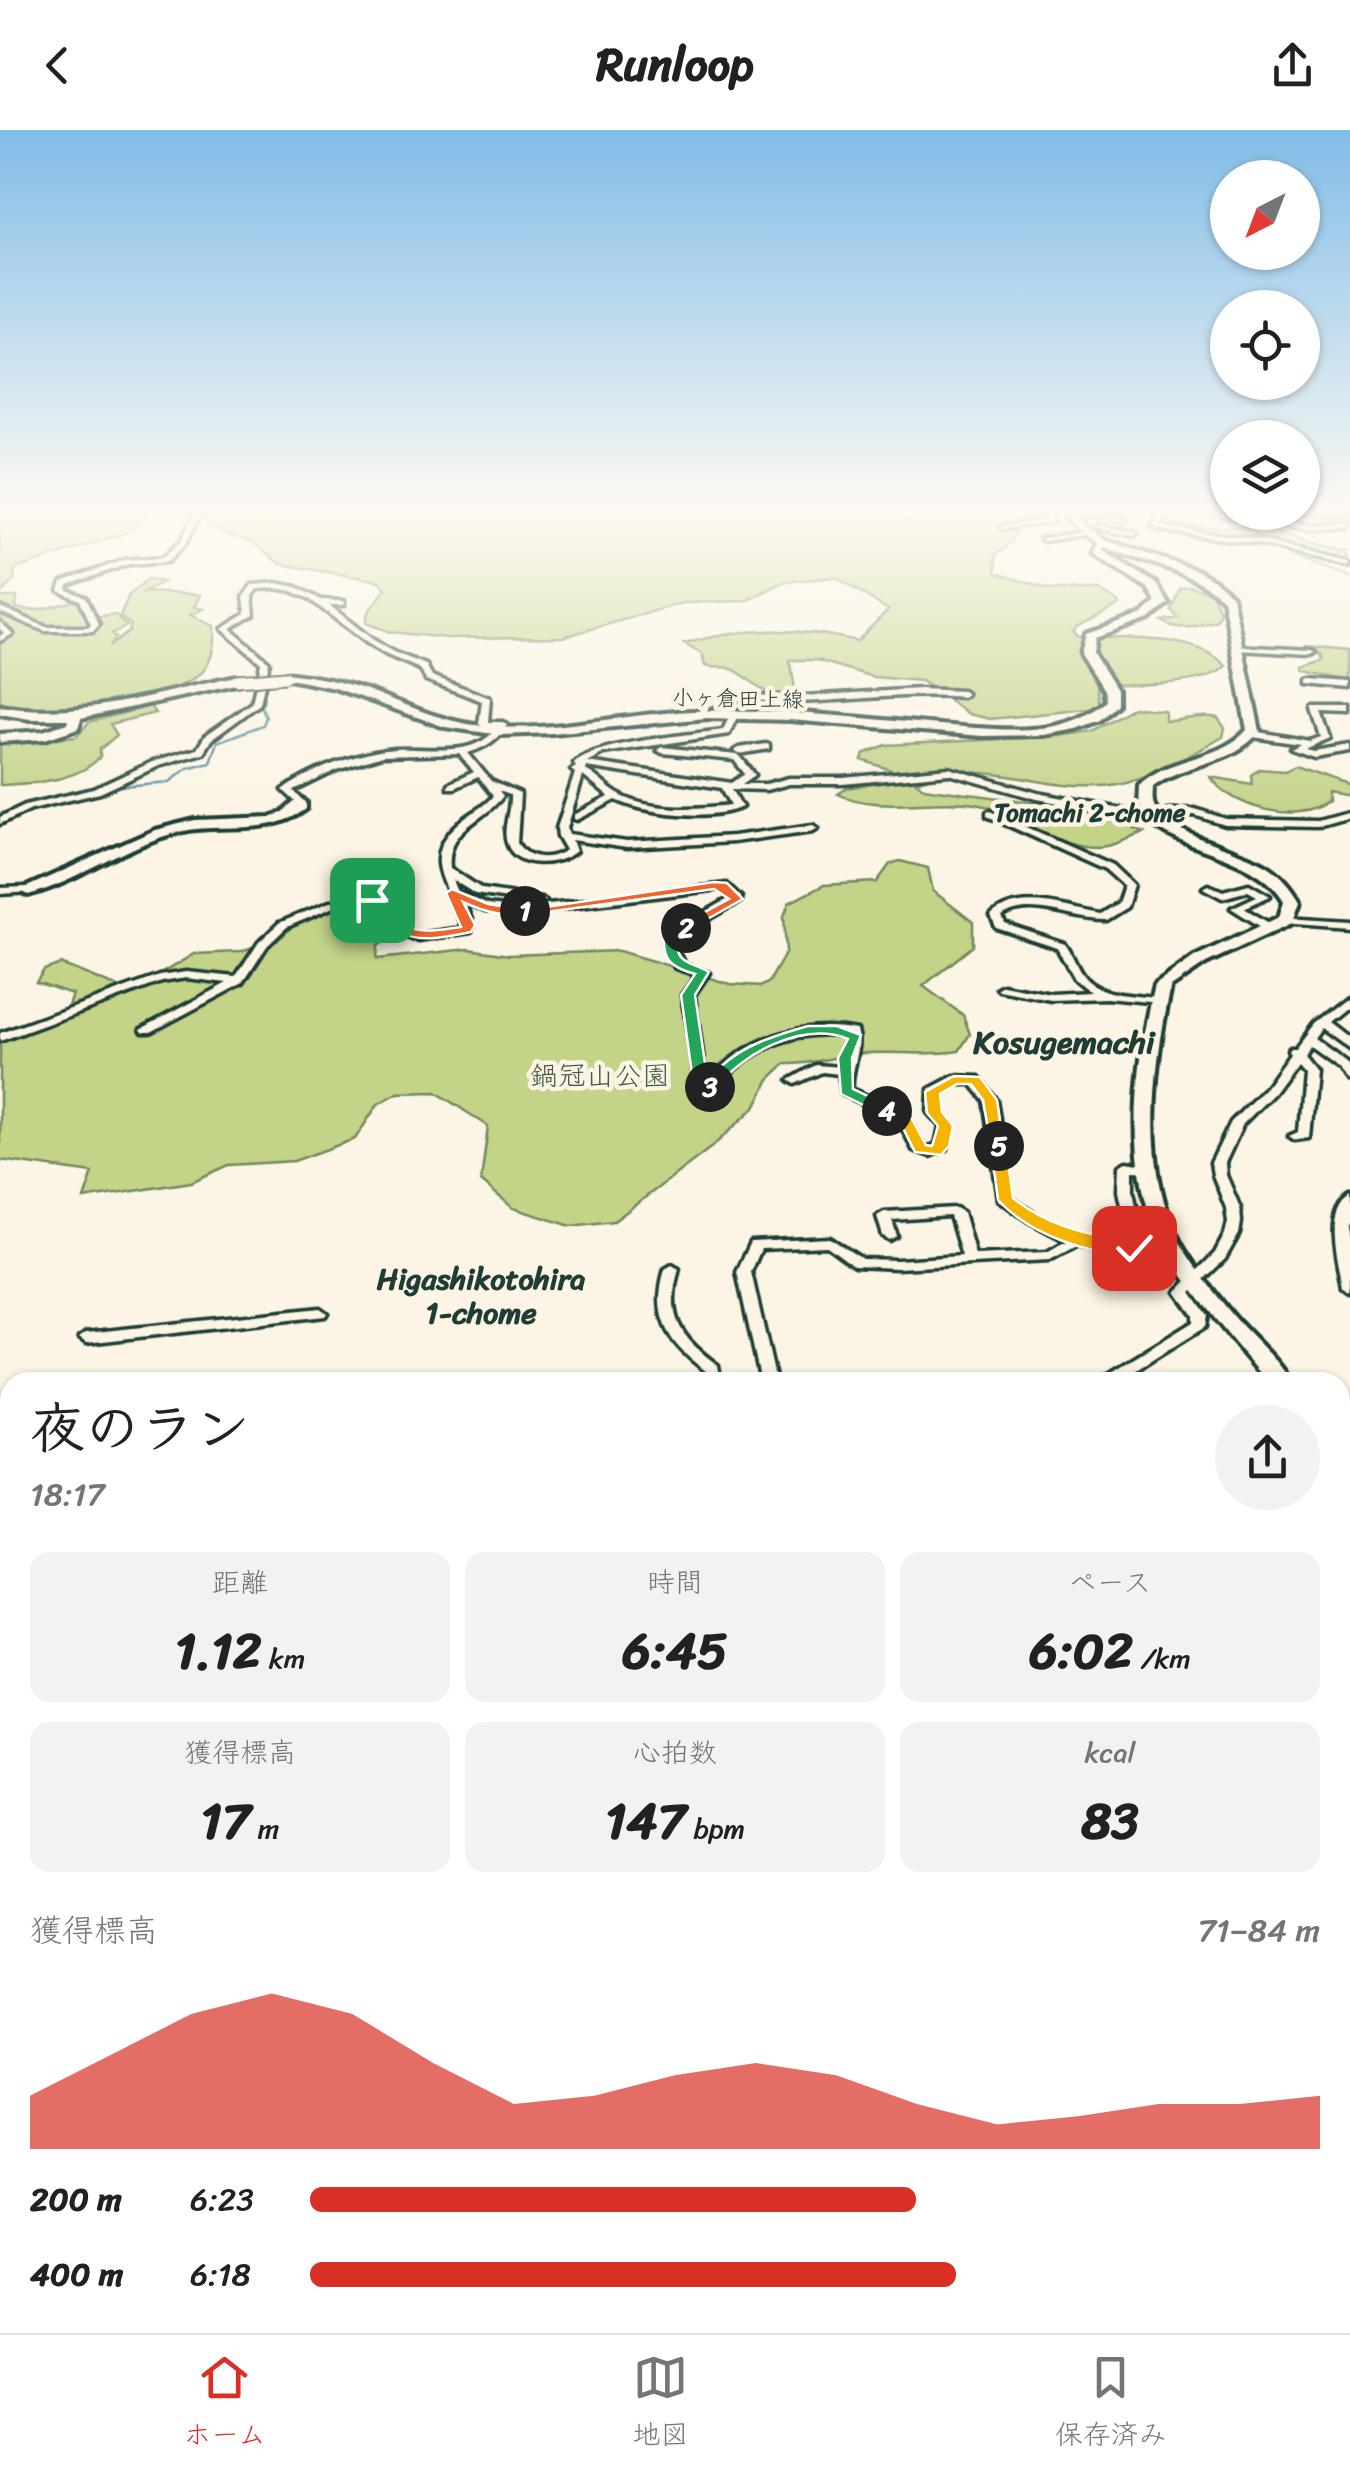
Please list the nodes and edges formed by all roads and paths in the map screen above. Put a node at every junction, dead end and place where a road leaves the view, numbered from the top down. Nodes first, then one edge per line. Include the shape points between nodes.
1 (11, 614) edge
2 (90, 614) edge
3 (250, 614) edge
4 (338, 614) edge
5 (1149, 614) edge
6 (1231, 614) edge
7 (362, 619) dead end
8 (347, 620) junction
9 (0, 624) edge
10 (0, 639) edge
11 (1238, 648) junction
12 (1312, 652) dead end
13 (1312, 682) dead end
14 (1350, 685) edge
15 (964, 694) dead end
16 (0, 710) edge
17 (1350, 711) edge
18 (702, 714) junction
19 (735, 714) junction
20 (75, 716) junction
21 (500, 732) junction
22 (1252, 734) junction
23 (0, 738) edge
24 (1308, 743) junction
25 (675, 748) junction
26 (766, 748) dead end
27 (1350, 748) edge
28 (462, 751) junction
29 (740, 751) dead end
30 (724, 752) dead end
31 (581, 763) junction
32 (483, 778) junction
33 (450, 786) dead end
34 (726, 786) junction
35 (615, 797) junction
36 (299, 802) joint
37 (462, 810) dead end
38 (486, 810) junction
39 (1167, 813) dead end
40 (990, 814) dead end
41 (1140, 814) dead end
42 (1350, 814) edge
43 (577, 817) dead end
44 (0, 821) edge
45 (813, 828) dead end
46 (563, 836) junction
47 (445, 870) junction
48 (1208, 888) dead end
49 (28, 890) joint
50 (0, 891) edge
51 (452, 893) junction
52 (568, 905) junction
53 (1278, 924) junction
54 (1350, 924) edge
55 (240, 981) junction
56 (1003, 988) dead end
57 (1109, 994) junction
58 (1350, 998) edge
59 (1158, 1001) junction
60 (1322, 1024) junction
61 (147, 1029) dead end
62 (0, 1038) edge
63 (1307, 1038) junction
64 (1350, 1045) edge
65 (1294, 1051) junction
66 (843, 1070) junction
67 (1349, 1070) edge
68 (795, 1080) dead end
69 (1294, 1136) dead end
70 (1146, 1169) junction
71 (1350, 1200) edge
72 (890, 1236) dead end
73 (1079, 1239) junction
74 (970, 1261) junction
75 (672, 1269) dead end
76 (1196, 1280) junction
77 (1350, 1288) edge
78 (320, 1313) dead end
79 (86, 1338) dead end
80 (762, 1353) junction
81 (713, 1372) edge
82 (766, 1372) edge
83 (775, 1372) edge
84 (1124, 1372) edge
85 (1272, 1372) edge

1 - 2 street via 45,629 90,628
3 - 44 street via 225,629 265,662 256,704 208,738 204,749
4 - 8 street
5 - 19 street, 小ヶ倉田上線 via 1090,636 1087,653 1112,696 1103,715 1084,724 1036,732
6 - 11 street
7 - 8 street
8 - 21 street via 385,651 423,667 429,678 487,700 483,724 503,726
9 - 10 street via 9,634
11 - 12 street
11 - 22 street
13 - 14 street
15 - 18 street via 921,689 791,700 724,697 705,705
16 - 20 street, 小ヶ倉田上線
17 - 24 street via 1314,711 1326,738
18 - 19 street, 小ヶ倉田上線
18 - 21 street, 小ヶ倉田上線
19 - 31 street via 726,732
20 - 21 street, 小ヶ倉田上線, bridge via 236,681 285,677 340,683 441,722
20 - 23 street via 73,725 54,733
21 - 28 street via 486,745
22 - 24 street
22 - 53 street via 1228,752 1161,773 1146,786 1143,801 1180,836 1252,860 1280,877 1292,901
24 - 27 street via 1296,749 1314,754
25 - 30 street via 717,742
25 - 31 street
25 - 34 street via 737,758 750,776
26 - 29 street
28 - 32 street
28 - 36 street via 405,749 364,758 288,790
31 - 34 street
31 - 35 street
31 - 46 street
32 - 33 street
32 - 38 street via 498,796
32 - 46 street via 515,794 509,835 522,855 565,856 571,851
34 - 35 street via 737,806 701,813
34 - 41 street via 949,771 1037,796
35 - 43 street
36 - 49 street via 296,811 263,822 170,829 76,875
37 - 38 street
38 - 47 street via 454,833 444,852
39 - 42 street via 1318,824
40 - 57 street via 1109,867 1129,885 1123,905 1102,918 1028,905 1008,906 996,916 1010,931 1061,946 1080,980
45 - 46 street via 626,845
47 - 51 street
47 - 52 street via 479,892
48 - 53 street via 1222,895 1249,887 1265,896 1236,908
49 - 50 street
51 - 52 street via 505,911
51 - 55 street via 468,925 463,931 405,934 372,900 349,897 283,926
52 - 66 street via 723,886 737,899 671,936 669,945 679,966 703,972 688,995 701,1088 752,1048 808,1030 853,1033
53 - 54 street
53 - 59 street via 1172,976
55 - 61 street
55 - 62 street via 160,978
56 - 57 street via 1050,997
57 - 59 street
58 - 60 street
59 - 70 street
60 - 63 street
60 - 64 street
63 - 65 street
63 - 67 street
65 - 69 street via 1308,1069 1304,1132
65 - 76 street via 1270,1090 1237,1122 1218,1163 1235,1233
66 - 68 street via 820,1068
66 - 73 street via 846,1091 902,1117 918,1147 930,1152 942,1146 946,1126 934,1113 933,1092 954,1080 981,1082 990,1100 1006,1200 1042,1228
70 - 73 street via 1126,1166 1134,1248
70 - 76 street via 1160,1220
71 - 77 street via 1340,1226
72 - 74 street via 884,1216 956,1212
73 - 74 street via 1050,1256
74 - 80 street via 867,1264 830,1242 756,1246 744,1272
75 - 81 street via 664,1300 673,1331
76 - 84 street via 1183,1292 1200,1324
76 - 85 street
78 - 79 street
80 - 82 street
80 - 83 street

